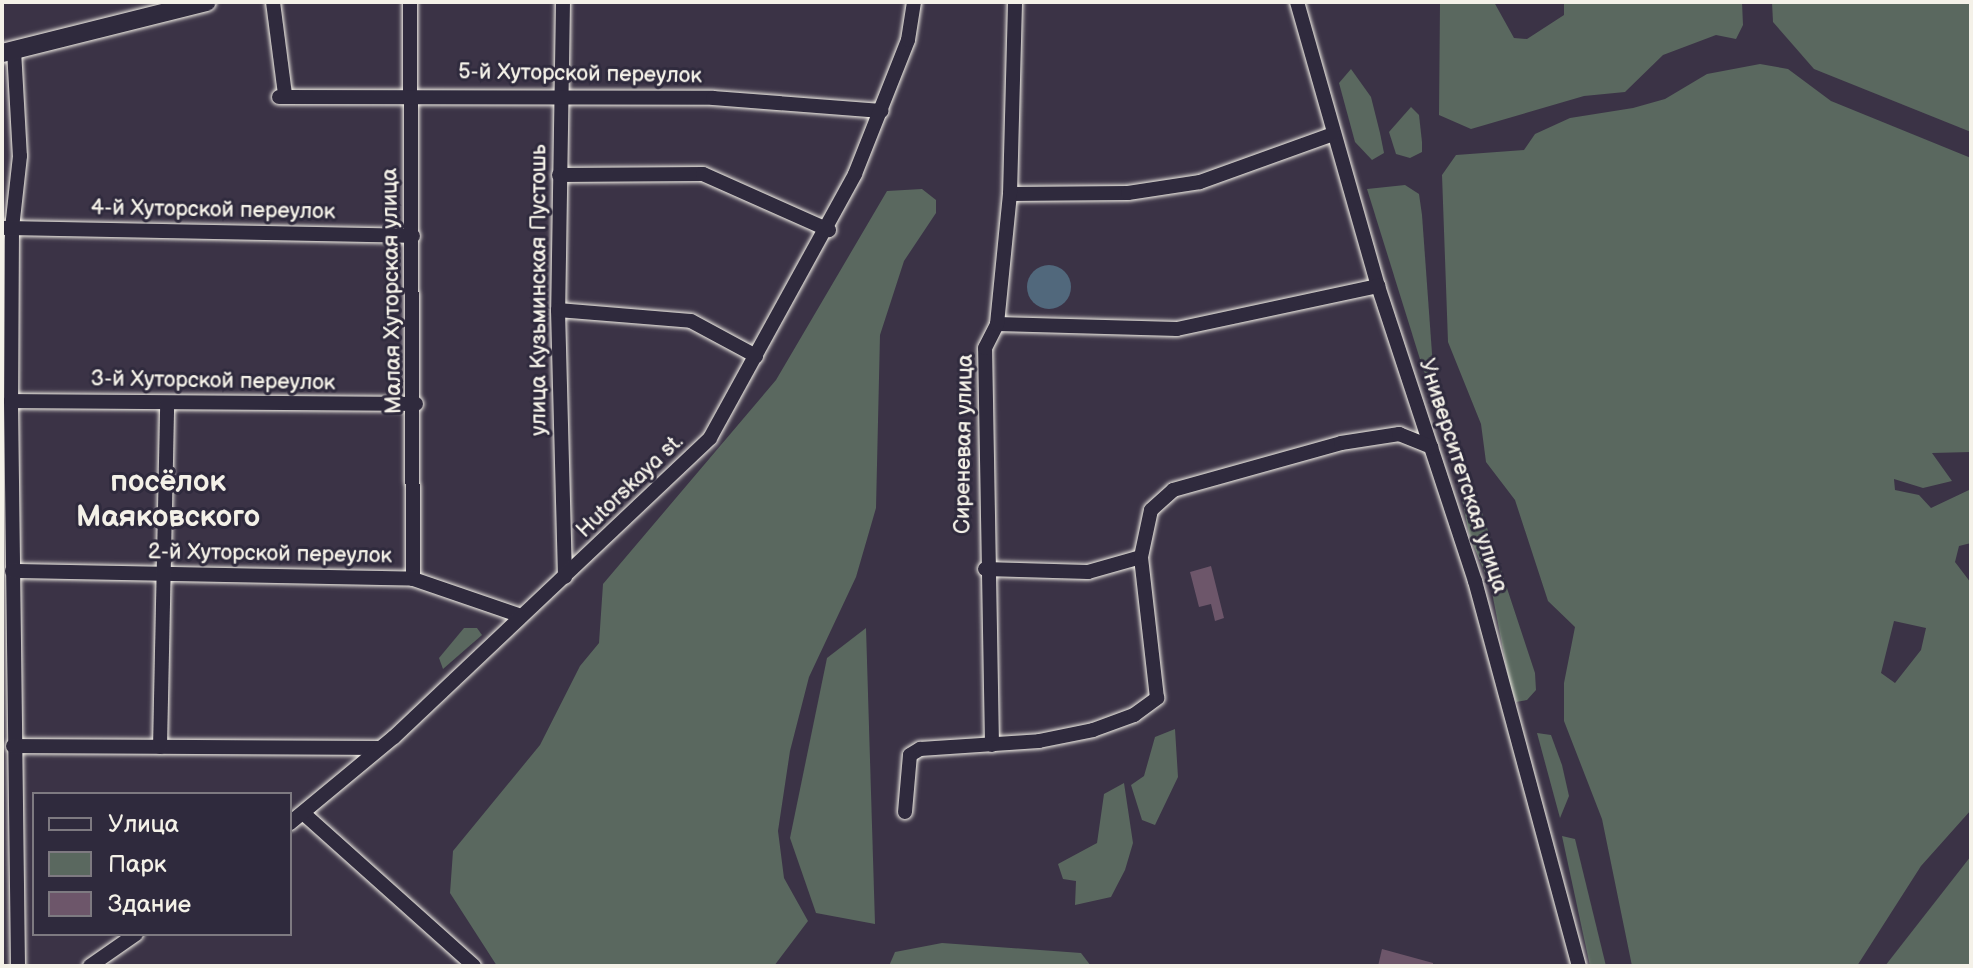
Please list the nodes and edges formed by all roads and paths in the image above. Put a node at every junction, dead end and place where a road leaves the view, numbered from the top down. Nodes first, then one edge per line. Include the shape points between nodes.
1 (207, 2) edge
2 (273, 2) edge
3 (410, 2) edge
4 (563, 2) edge
5 (914, 2) edge
6 (1015, 2) edge
7 (1297, 2) edge
8 (8, 51) edge
9 (412, 95) junction
10 (560, 96) junction
11 (881, 111) junction
12 (1333, 134) junction
13 (559, 175) junction
14 (1010, 194) junction
15 (7, 228) edge
16 (829, 230) junction
17 (413, 236) junction
18 (1378, 286) junction
19 (558, 310) junction
20 (997, 324) junction
21 (756, 356) junction
22 (7, 362) edge
23 (11, 401) junction
24 (167, 403) junction
25 (416, 404) junction
26 (1432, 447) junction
27 (6, 500) edge
28 (1141, 557) junction
29 (985, 569) junction
30 (12, 571) junction
31 (165, 575) junction
32 (565, 577) junction
33 (413, 579) junction
34 (521, 616) junction
35 (8, 641) edge
36 (992, 745) junction
37 (13, 746) junction
38 (160, 747) junction
39 (379, 748) junction
40 (7, 777) edge
41 (905, 812) dead end
42 (303, 813) junction
43 (292, 821) edge
44 (8, 931) edge
45 (133, 936) edge
46 (18, 966) edge
47 (90, 966) edge
48 (474, 966) edge
49 (1579, 966) edge

1 - 8 street
2 - 9 street, 5-й Хуторской переулок via 282,96
3 - 9 street, Малая Хуторская улица
4 - 10 street, улица Кузьминская Пустошь
5 - 11 street, Hutorskaya st. via 908,40
6 - 14 street, Сиреневая улица
7 - 12 street, Университетская улица
8 - 15 street via 20,156
9 - 10 street, 5-й Хуторской переулок
9 - 17 street, Малая Хуторская улица
10 - 11 street, 5-й Хуторской переулок via 713,98
10 - 13 street, улица Кузьминская Пустошь
11 - 16 street, Hutorskaya st.
12 - 14 street via 1200,182 1128,193
12 - 18 street, Университетская улица
13 - 16 street via 703,174
13 - 19 street, улица Кузьминская Пустошь
14 - 20 street, Сиреневая улица
15 - 17 street, 4-й Хуторской переулок
15 - 22 street
16 - 21 street, Hutorskaya st.
17 - 25 street, Малая Хуторская улица
18 - 20 street via 1177,329
18 - 26 street, Университетская улица
19 - 21 street via 691,321
19 - 32 street, улица Кузьминская Пустошь
20 - 29 street, Сиреневая улица via 985,348
21 - 32 street, Hutorskaya st. via 686,466
22 - 23 street
23 - 24 street, 3-й Хуторской переулок
23 - 27 street
24 - 25 street, 3-й Хуторской переулок
24 - 31 street
25 - 33 street, Малая Хуторская улица
26 - 28 street via 1399,434 1341,443 1173,490 1151,510
26 - 49 street, Университетская улица via 1541,811
27 - 30 street
28 - 29 street via 1088,572
28 - 36 street via 1157,698 1134,715 1093,730
29 - 36 street, Сиреневая улица
30 - 31 street, 2-й Хуторской переулок
30 - 35 street
31 - 33 street, 2-й Хуторской переулок
31 - 38 street
32 - 34 street, Hutorskaya st.
33 - 34 street, 2-й Хуторской переулок
34 - 39 street, Hutorskaya st.
35 - 37 street
36 - 41 street via 915,751
37 - 38 street
37 - 40 street
38 - 39 street
39 - 42 street, Hutorskaya st.
40 - 44 street
42 - 43 street, Hutorskaya st.
42 - 48 street
44 - 46 street
45 - 47 street

